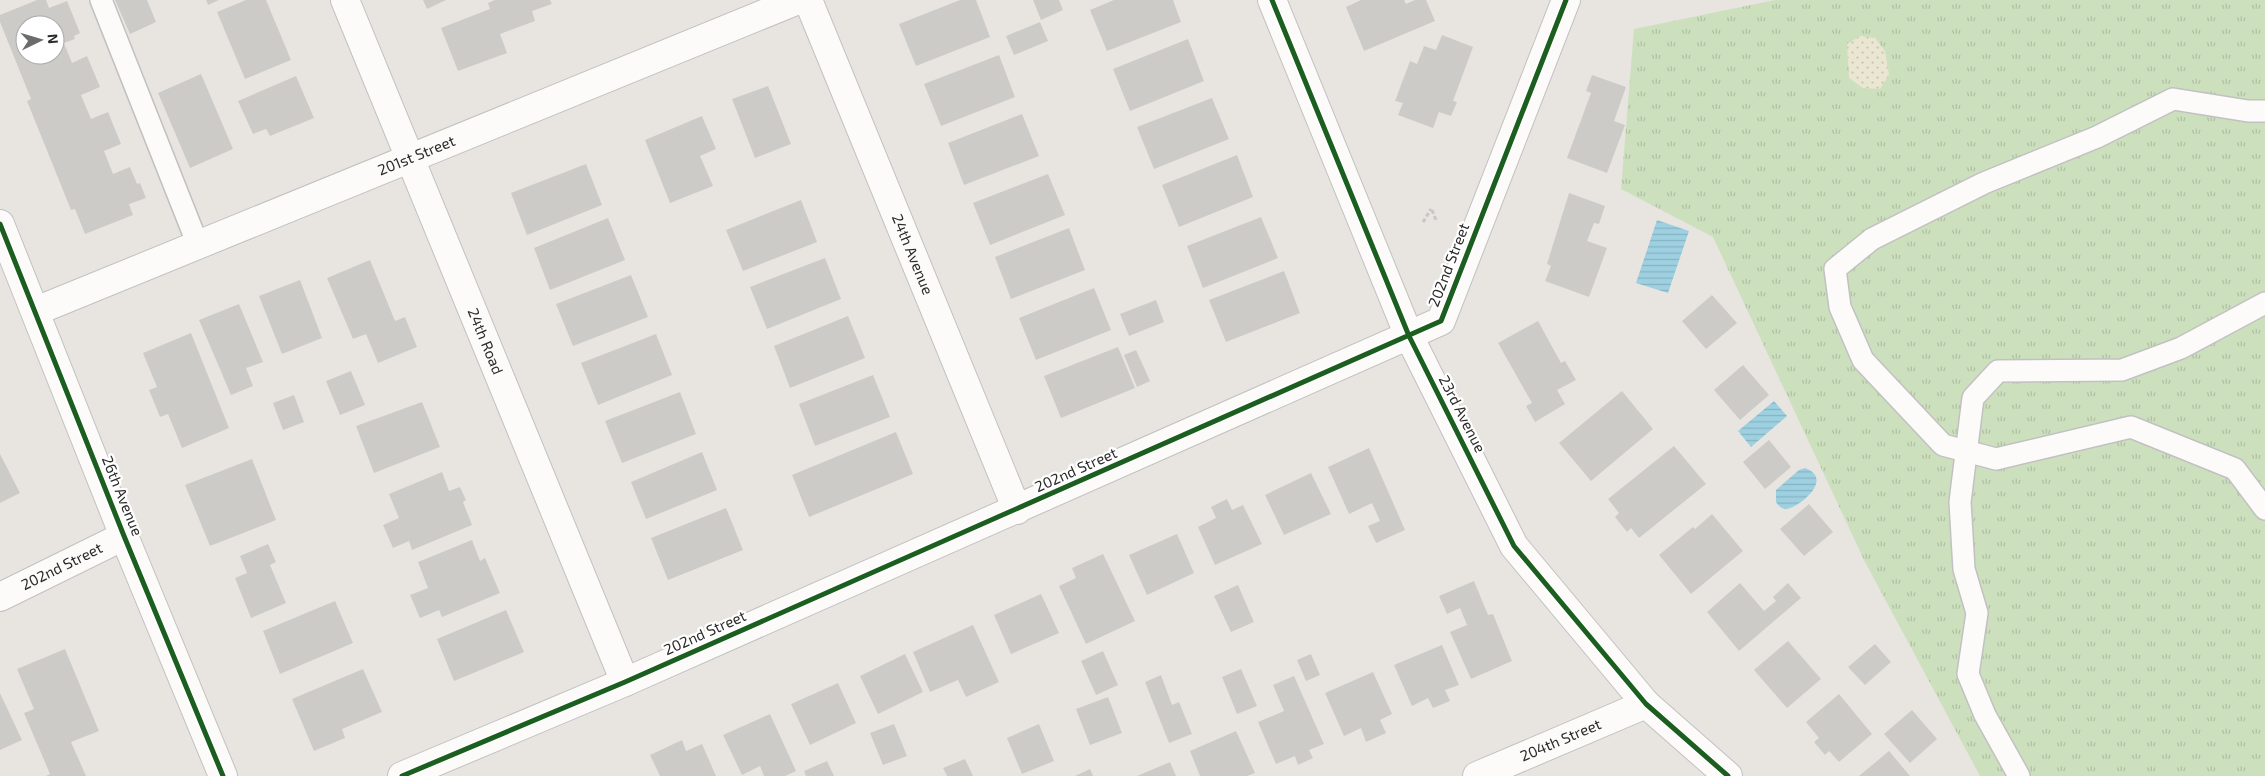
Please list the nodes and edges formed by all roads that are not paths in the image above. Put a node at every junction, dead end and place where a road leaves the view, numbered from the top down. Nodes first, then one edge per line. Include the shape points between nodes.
1 (101, 0) edge
2 (345, 0) edge
3 (798, 0) edge
4 (808, 0) edge
5 (1272, 0) edge
6 (1566, 0) edge
7 (2265, 111) edge
8 (410, 159) junction
9 (0, 224) edge
10 (198, 245) junction
11 (2265, 303) edge
12 (36, 311) junction
13 (1409, 336) junction
14 (1967, 452) junction
15 (2265, 509) edge
16 (1018, 510) junction
17 (124, 536) junction
18 (0, 597) edge
19 (625, 682) junction
20 (1646, 704) junction
21 (222, 776) edge
22 (402, 776) edge
23 (1477, 776) edge
24 (1728, 776) edge
25 (2019, 776) edge

1 - 10 lane
2 - 8 street, 24th Road
3 - 8 street, 201st Street
4 - 16 street, 24th Avenue
5 - 13 street, 23rd Avenue
6 - 13 street, 202nd Street via 1441,322
7 - 14 lane via 2173,99 2097,136 1984,182 1872,239 1835,269 1840,307 1862,360 1943,445
8 - 10 street, 201st Street
8 - 19 street, 24th Road
9 - 12 street, 26th Avenue
10 - 12 street, 201st Street
11 - 14 lane via 2181,348 2122,370 1998,371 1973,398
12 - 17 street, 26th Avenue
13 - 16 street, 202nd Street
13 - 20 street, 23rd Avenue via 1514,546
14 - 15 lane via 1996,459 2131,427 2235,469
14 - 25 lane via 1960,502 1963,559 1977,613 1968,674 1985,716
16 - 19 street, 202nd Street
17 - 18 street, 202nd Street
17 - 21 street, 26th Avenue
19 - 22 street, 202nd Street
20 - 23 street, 204th Street
20 - 24 street, 23rd Avenue

